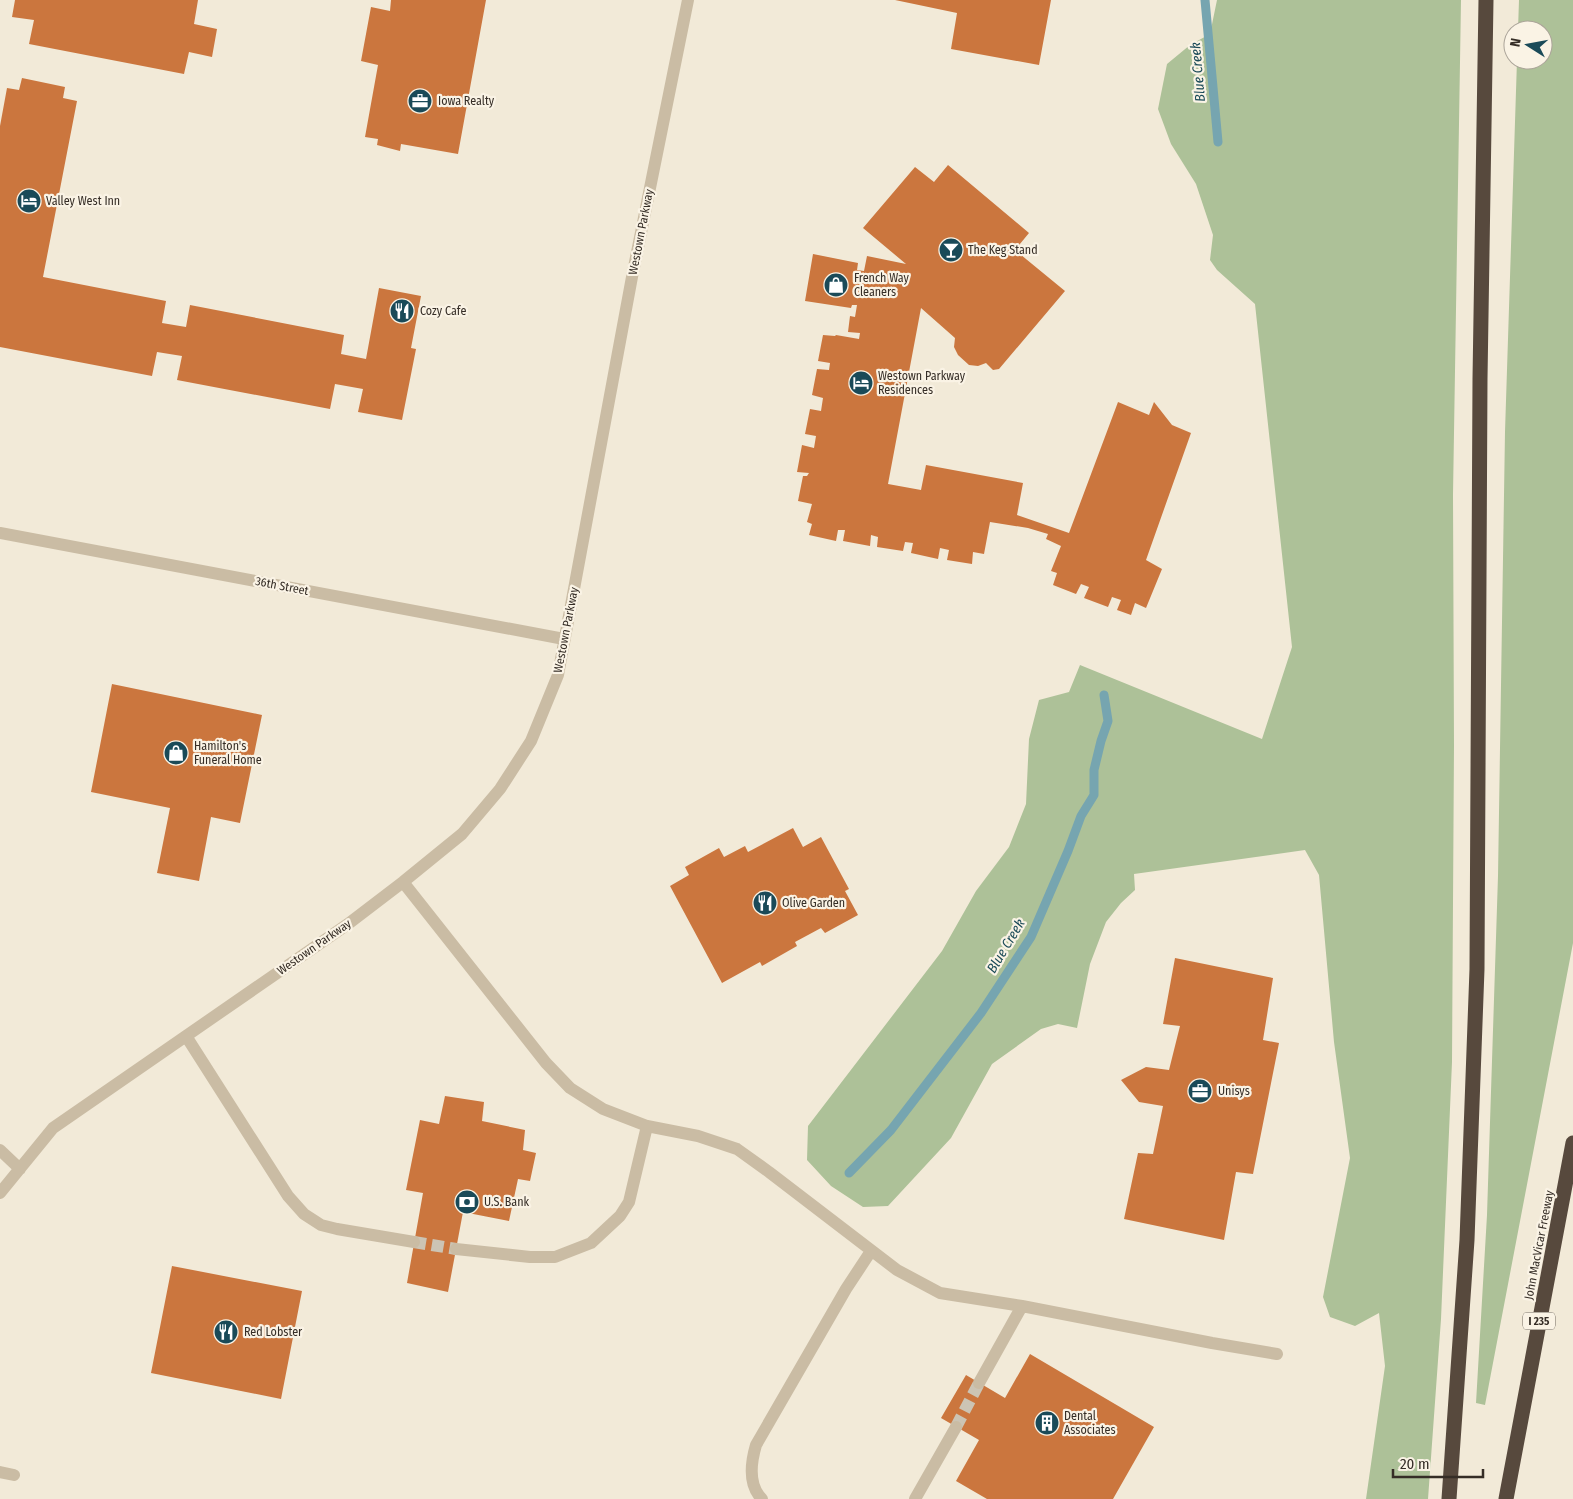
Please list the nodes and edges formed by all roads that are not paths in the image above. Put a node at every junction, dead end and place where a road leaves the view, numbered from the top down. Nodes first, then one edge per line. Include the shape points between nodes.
1 (688, 0) edge
2 (1486, 0) edge
3 (0, 533) edge
4 (564, 639) junction
5 (403, 882) junction
6 (186, 1036) junction
7 (647, 1126) junction
8 (1573, 1143) edge
9 (0, 1150) edge
10 (20, 1169) junction
11 (0, 1193) edge
12 (414, 1242) tunnel mouth
13 (456, 1249) tunnel mouth
14 (871, 1251) junction
15 (1022, 1306) junction
16 (1277, 1354) dead end
17 (979, 1383) tunnel mouth
18 (956, 1427) tunnel mouth
19 (0, 1472) edge
20 (14, 1475) dead end
21 (762, 1499) edge
22 (916, 1499) edge
23 (1449, 1499) edge
24 (1506, 1499) edge

1 - 4 street, Westown Parkway
2 - 23 highway via 1477,969 1467,1240
3 - 4 street, 36th Street
4 - 5 street, Westown Parkway via 558,675 531,741 500,789 462,834
5 - 6 street, Westown Parkway
5 - 7 street via 546,1063 570,1088 603,1109
6 - 10 street, Westown Parkway via 53,1128
6 - 12 street via 288,1196 304,1214 321,1225
7 - 13 street via 629,1202 620,1216 591,1243 555,1257
7 - 14 street via 698,1136 736,1149
8 - 24 highway, John MacVicar Freeway / I 235
9 - 10 street
10 - 11 street, Westown Parkway
14 - 15 street via 897,1270 940,1293
14 - 21 street via 836,1305 756,1445 751,1461 752,1474 754,1486
15 - 16 street
15 - 17 street
18 - 22 street
19 - 20 street

